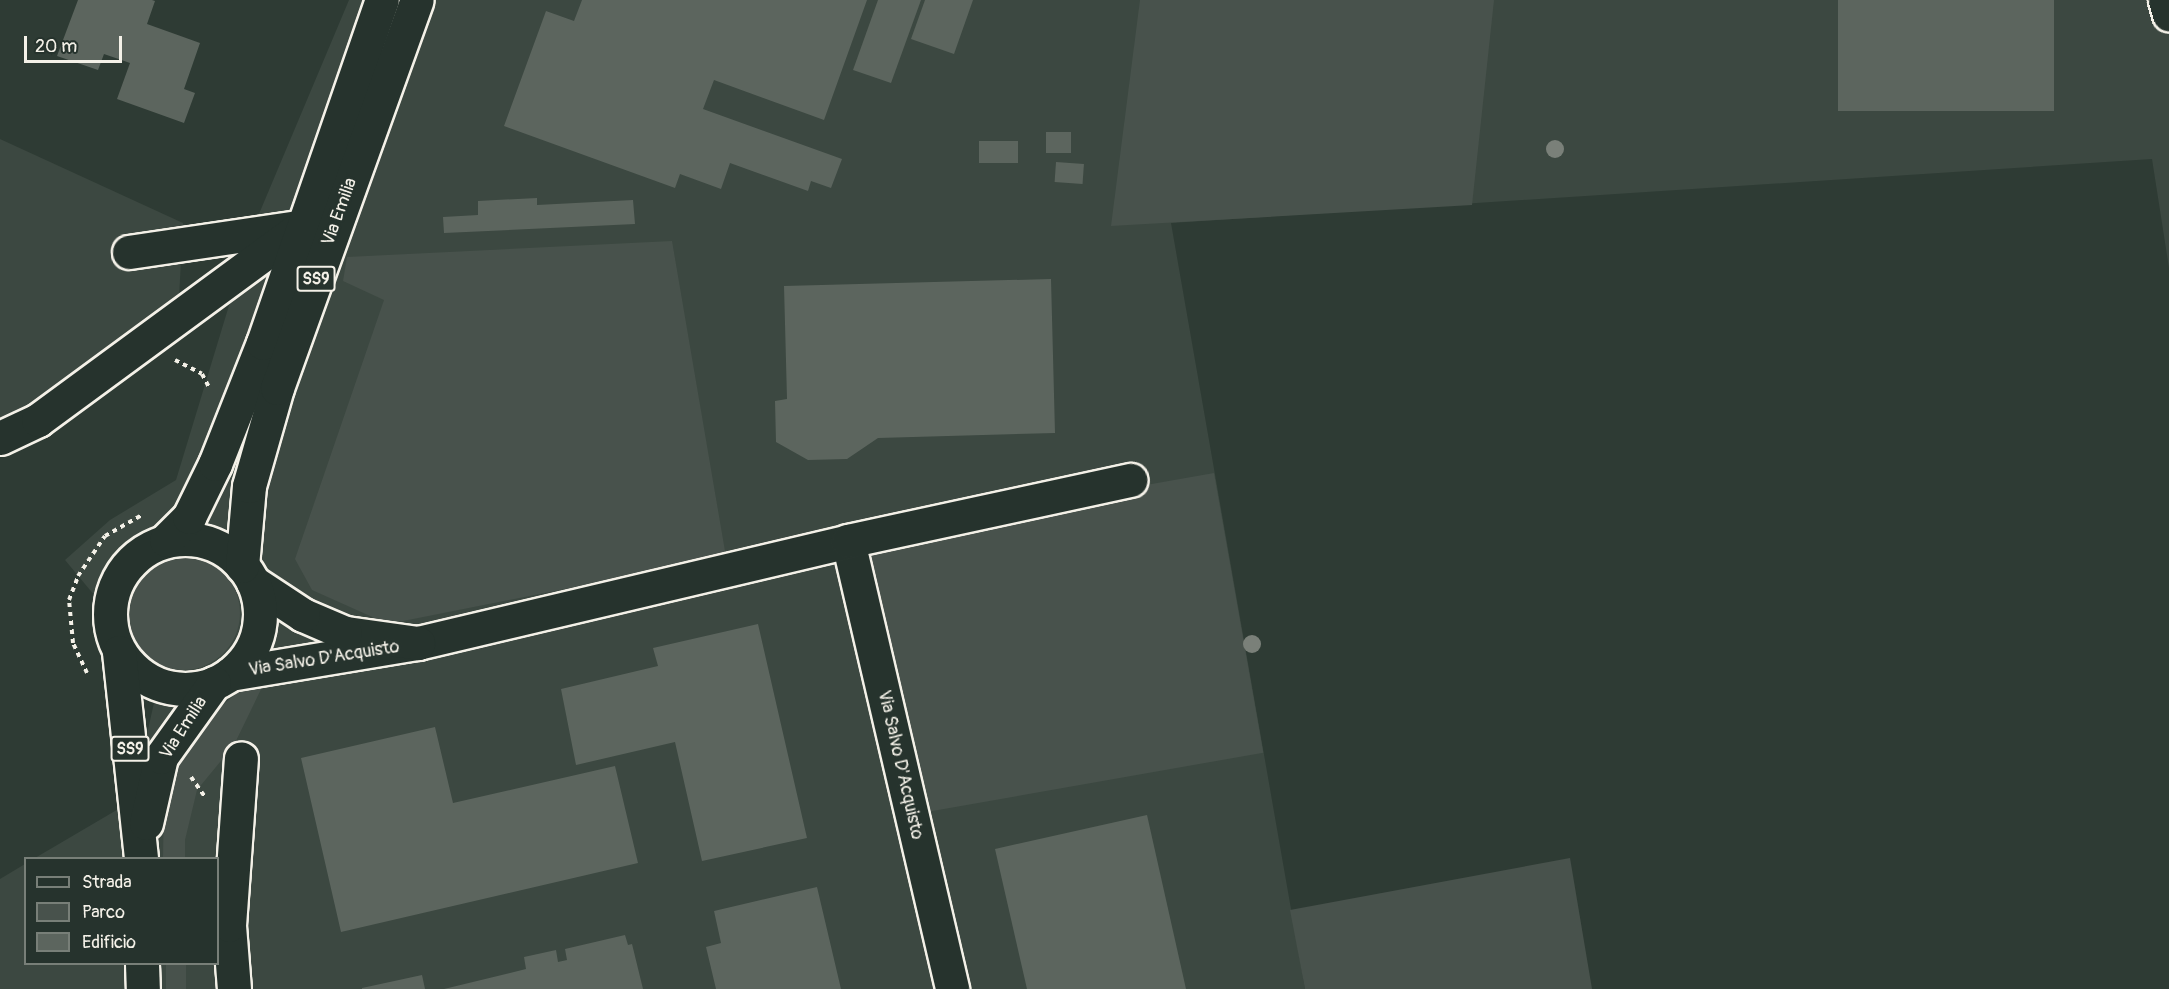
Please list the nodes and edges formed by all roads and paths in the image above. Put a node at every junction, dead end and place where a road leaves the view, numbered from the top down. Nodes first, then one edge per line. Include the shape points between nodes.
1 (382, 0) edge
2 (417, 0) edge
3 (2165, 0) edge
4 (2169, 14) edge
5 (302, 226) junction
6 (129, 252) dead end
7 (143, 343) junction
8 (206, 397) dead end
9 (0, 438) edge
10 (1131, 480) dead end
11 (152, 510) dead end
12 (166, 540) junction
13 (848, 541) junction
14 (248, 574) junction
15 (418, 644) junction
16 (120, 652) junction
17 (222, 679) junction
18 (89, 680) dead end
19 (169, 745) junction
20 (241, 758) dead end
21 (236, 826) junction
22 (140, 852) edge
23 (142, 965) edge
24 (143, 989) edge
25 (234, 989) edge
26 (952, 989) edge

1 - 5 street, Via Emilia / SS9
2 - 14 street, Via Emilia / SS9 via 277,388 249,486
3 - 4 street
5 - 6 street
5 - 7 street
5 - 12 street, Via Emilia / SS9 via 216,464 189,517
7 - 8 path via 202,374 209,387
7 - 9 street via 38,420
10 - 13 street, Via Salvo D'Acquisto
11 - 18 path via 105,537 78,576 69,600 73,643
12 - 14 street, Via Emilia / SS9 via 190,538 212,543
12 - 16 street, Via Emilia / SS9 via 138,554 114,586 110,624
13 - 15 street, Via Salvo D'Acquisto
13 - 26 street, Via Salvo D'Acquisto
14 - 15 street, Via Salvo D'Acquisto via 303,615 345,633
14 - 17 street, Via Emilia / SS9 via 259,603 258,633 245,659
15 - 17 street, Via Salvo D'Acquisto
16 - 17 street, Via Emilia / SS9 via 139,674 166,687 196,688
16 - 22 street, Via Emilia / SS9
17 - 19 street, Via Emilia / SS9
19 - 21 path via 186,752 185,765 197,790
19 - 22 street, Via Emilia / SS9 via 161,757
20 - 21 street
21 - 25 street via 229,925
23 - 24 street

